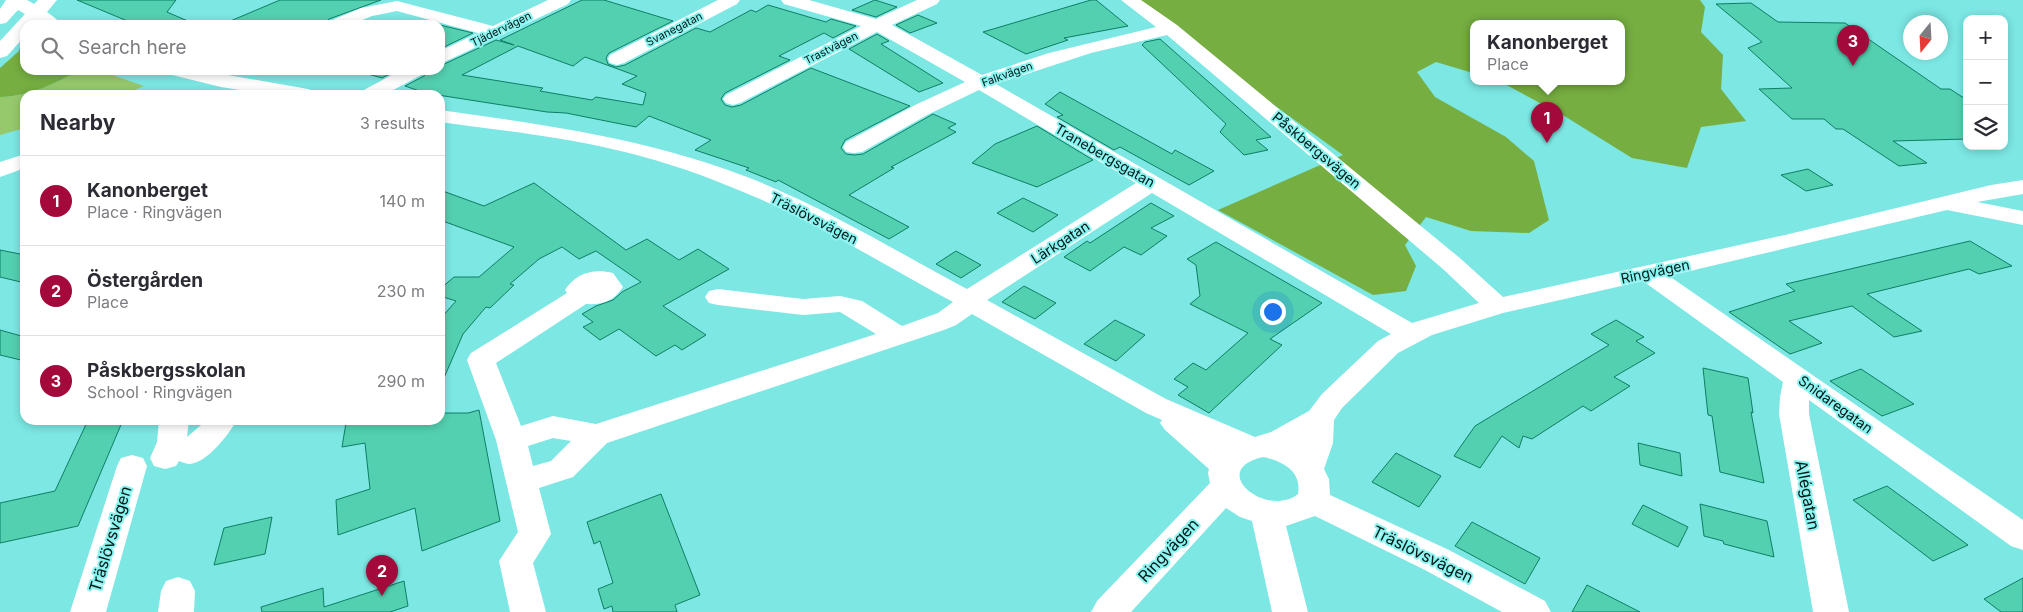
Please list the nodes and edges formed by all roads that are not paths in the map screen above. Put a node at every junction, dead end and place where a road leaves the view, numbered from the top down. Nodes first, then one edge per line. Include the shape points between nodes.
1 (17, 0) edge
2 (48, 0) edge
3 (562, 0) edge
4 (731, 0) edge
5 (790, 0) edge
6 (931, 0) edge
7 (1130, 0) edge
8 (0, 19) edge
9 (30, 20) edge
10 (47, 20) edge
11 (348, 20) edge
12 (877, 25) junction
13 (1171, 29) junction
14 (20, 30) edge
15 (495, 32) junction
16 (0, 52) edge
17 (445, 56) edge
18 (617, 59) dead end
19 (209, 75) edge
20 (407, 75) edge
21 (222, 77) edge
22 (980, 83) junction
23 (201, 90) edge
24 (284, 90) edge
25 (378, 90) edge
26 (733, 99) dead end
27 (445, 117) edge
28 (854, 147) dead end
29 (20, 153) edge
30 (0, 159) edge
31 (20, 164) edge
32 (0, 170) edge
33 (1152, 183) junction
34 (2023, 187) edge
35 (1947, 203) junction
36 (2023, 218) edge
37 (1648, 273) junction
38 (581, 296) dead end
39 (718, 297) dead end
40 (970, 301) junction
41 (1498, 306) junction
42 (1411, 334) junction
43 (899, 336) junction
44 (1798, 376) junction
45 (1156, 406) junction
46 (1319, 418) junction
47 (174, 425) edge
48 (220, 425) edge
49 (596, 435) junction
50 (511, 440) junction
51 (1256, 447) junction
52 (132, 466) dead end
53 (1309, 468) junction
54 (1225, 475) junction
55 (521, 482) junction
56 (1311, 500) junction
57 (1267, 514) junction
58 (2023, 537) edge
59 (88, 612) edge
60 (528, 612) edge
61 (1109, 612) edge
62 (1290, 612) edge
63 (1533, 612) edge
64 (1831, 612) edge

1 - 8 street
1 - 10 street
2 - 9 street
3 - 15 street, Tjädervägen
4 - 18 street, Svanegatan
5 - 12 street, Tranebergsgatan
6 - 12 street, Trastvägen
7 - 13 street, Påskbergsvägen
11 - 15 street via 372,10 397,6
12 - 22 street, Tranebergsgatan
12 - 26 street, Trastvägen
13 - 22 street, Falkvägen via 1085,48
13 - 41 street, Påskbergsvägen
14 - 16 street
15 - 17 street, Tjädervägen
19 - 21 street
20 - 25 street
21 - 23 street
21 - 24 street
22 - 28 street, Falkvägen via 919,111
22 - 33 street, Tranebergsgatan
27 - 40 street, Träslövsvägen via 614,143 708,170 806,213
29 - 30 street
31 - 32 street
33 - 40 street, Lärkgatan
33 - 42 street, Tranebergsgatan
34 - 35 street, Ringvägen
35 - 36 street
35 - 37 street, Ringvägen
37 - 41 street, Ringvägen
37 - 44 street, Snidaregatan
38 - 50 street via 481,360
39 - 43 street via 803,307 840,304 853,307
40 - 43 street, Lärkgatan via 947,319
40 - 45 street, Träslövsvägen
41 - 42 street, Ringvägen
42 - 46 street, Ringvägen via 1372,360
43 - 49 street, Lärkgatan
44 - 58 street, Snidaregatan
44 - 64 street, Allégatan via 1794,414
45 - 51 street, Träslövsvägen
45 - 54 street, Träslövsvägen
46 - 51 street, Ringvägen via 1282,440
46 - 53 street via 1318,442
47 - 48 street via 172,442 177,456 217,430
49 - 50 street via 553,427
49 - 55 street via 562,469
50 - 55 street
51 - 53 street via 1285,451
51 - 54 street via 1234,454
52 - 59 street, Träslövsvägen
53 - 56 street via 1315,481
54 - 57 street via 1237,500
54 - 61 street, Ringvägen via 1188,529
55 - 60 street via 535,534 516,561
56 - 57 street via 1304,508 1293,512
56 - 63 street, Träslövsvägen via 1437,560
57 - 62 street

